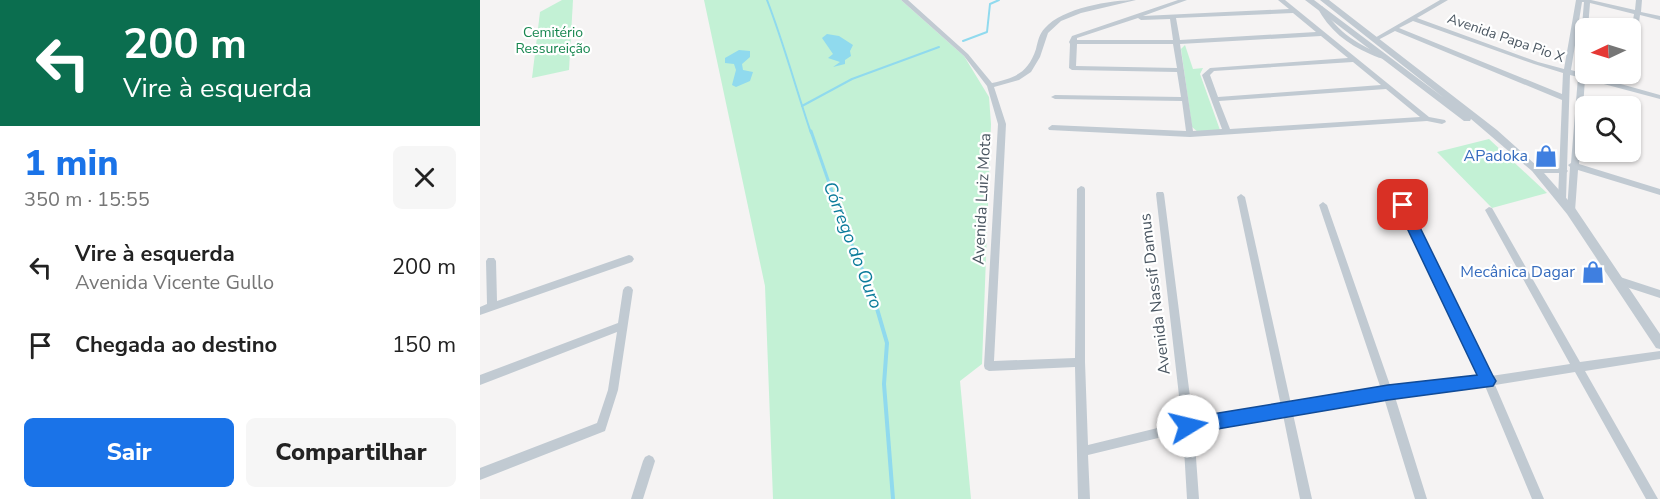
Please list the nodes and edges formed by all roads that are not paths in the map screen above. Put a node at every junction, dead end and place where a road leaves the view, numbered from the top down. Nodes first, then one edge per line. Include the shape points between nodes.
1 (1133, 0) edge
2 (1184, 0) edge
3 (1281, 0) edge
4 (1309, 0) edge
5 (1445, 0) edge
6 (1584, 0) edge
7 (1639, 0) edge
8 (908, 2) edge
9 (1322, 3) edge
10 (1155, 10) junction
11 (1295, 11) junction
12 (1638, 12) junction
13 (1133, 18) junction
14 (1161, 18) junction
15 (1173, 18) junction
16 (1584, 18) edge
17 (1637, 18) edge
18 (1660, 18) edge
19 (1349, 19) junction
20 (1413, 19) junction
21 (1335, 24) junction
22 (1395, 29) junction
23 (1319, 34) junction
24 (1343, 35) junction
25 (1327, 39) junction
26 (1072, 42) junction
27 (1177, 42) junction
28 (1371, 42) junction
29 (1355, 45) junction
30 (1335, 46) junction
31 (1386, 58) junction
32 (1352, 60) junction
33 (1180, 70) junction
34 (1567, 75) junction
35 (1575, 75) edge
36 (1582, 84) edge
37 (1614, 84) edge
38 (1629, 84) edge
39 (990, 86) junction
40 (1389, 87) junction
41 (1628, 88) junction
42 (1055, 98) dead end
43 (1566, 98) junction
44 (1660, 98) edge
45 (1183, 99) junction
46 (1215, 99) junction
47 (1427, 119) junction
48 (1442, 122) dead end
49 (1052, 128) dead end
50 (1227, 132) junction
51 (1494, 132) junction
52 (1190, 134) junction
53 (1577, 166) junction
54 (1564, 167) junction
55 (1535, 168) junction
56 (1081, 189) dead end
57 (1660, 192) edge
58 (1160, 194) dead end
59 (1240, 197) dead end
60 (1562, 199) junction
61 (1323, 205) dead end
62 (1403, 205) dead end
63 (1490, 210) dead end
64 (1571, 211) junction
65 (629, 259) dead end
66 (491, 261) dead end
67 (1617, 280) junction
68 (628, 290) dead end
69 (1660, 294) edge
70 (492, 307) junction
71 (480, 311) edge
72 (621, 326) junction
73 (1660, 344) edge
74 (1660, 355) edge
75 (1080, 362) junction
76 (1578, 366) junction
77 (480, 380) edge
78 (1488, 381) junction
79 (1388, 393) junction
80 (1288, 410) junction
81 (1188, 426) junction
82 (1084, 451) junction
83 (649, 461) dead end
84 (480, 474) edge
85 (638, 499) edge
86 (1084, 499) edge
87 (1193, 499) edge
88 (1306, 499) edge
89 (1421, 499) edge
90 (1538, 499) edge
91 (1652, 499) edge

1 - 39 street via 1056,21 1044,33 1029,72
2 - 10 street
3 - 11 street
4 - 9 street
5 - 20 street
6 - 12 street
6 - 16 street
6 - 34 street
7 - 12 street
8 - 39 street, Avenida Luiz Mota via 966,55
9 - 19 street
9 - 21 street
10 - 13 street
10 - 14 street
11 - 15 street
11 - 23 street
12 - 17 street
12 - 18 street
13 - 14 street
13 - 26 street via 1074,37
14 - 15 street
15 - 27 street
19 - 21 street
19 - 28 street
20 - 22 street
20 - 34 street, Avenida Papa Pio X
21 - 24 street
21 - 28 street
22 - 28 street
22 - 43 street
23 - 25 street
23 - 27 street
24 - 25 street
24 - 29 street
25 - 30 street
26 - 27 street
26 - 33 street via 1072,68
27 - 33 street
28 - 29 street
28 - 31 street
28 - 51 street
29 - 30 street
29 - 31 street
30 - 32 street
31 - 51 street via 1450,108
32 - 40 street
32 - 46 street via 1212,69 1206,75
33 - 45 street
34 - 35 street, Avenida Papa Pio X
34 - 43 street
36 - 53 street
37 - 41 street, Avenida Papa Pio X
38 - 41 street
39 - 75 street, Avenida Luiz Mota via 1002,124 989,366
40 - 46 street
40 - 47 street
41 - 44 street, Avenida Papa Pio X
42 - 45 street
43 - 54 street
45 - 52 street
46 - 50 street
47 - 48 street
47 - 50 street
49 - 52 street
50 - 52 street
51 - 55 street
53 - 54 street
53 - 57 street
53 - 64 street
54 - 55 street
54 - 60 street
55 - 60 street
56 - 75 street
58 - 81 street, Avenida Nassif Damus
59 - 80 street
60 - 64 street
61 - 79 street
62 - 78 street
63 - 76 street
64 - 67 street
65 - 70 street
66 - 70 street
67 - 69 street
67 - 73 street
68 - 72 street
70 - 71 street
72 - 77 street
72 - 84 street via 613,390 601,427
74 - 76 street
75 - 82 street
76 - 78 street
76 - 91 street
78 - 79 street
78 - 90 street
79 - 80 street
79 - 89 street
80 - 81 street
80 - 88 street
81 - 82 street
81 - 87 street, Avenida Nassif Damus
82 - 86 street
83 - 85 street

